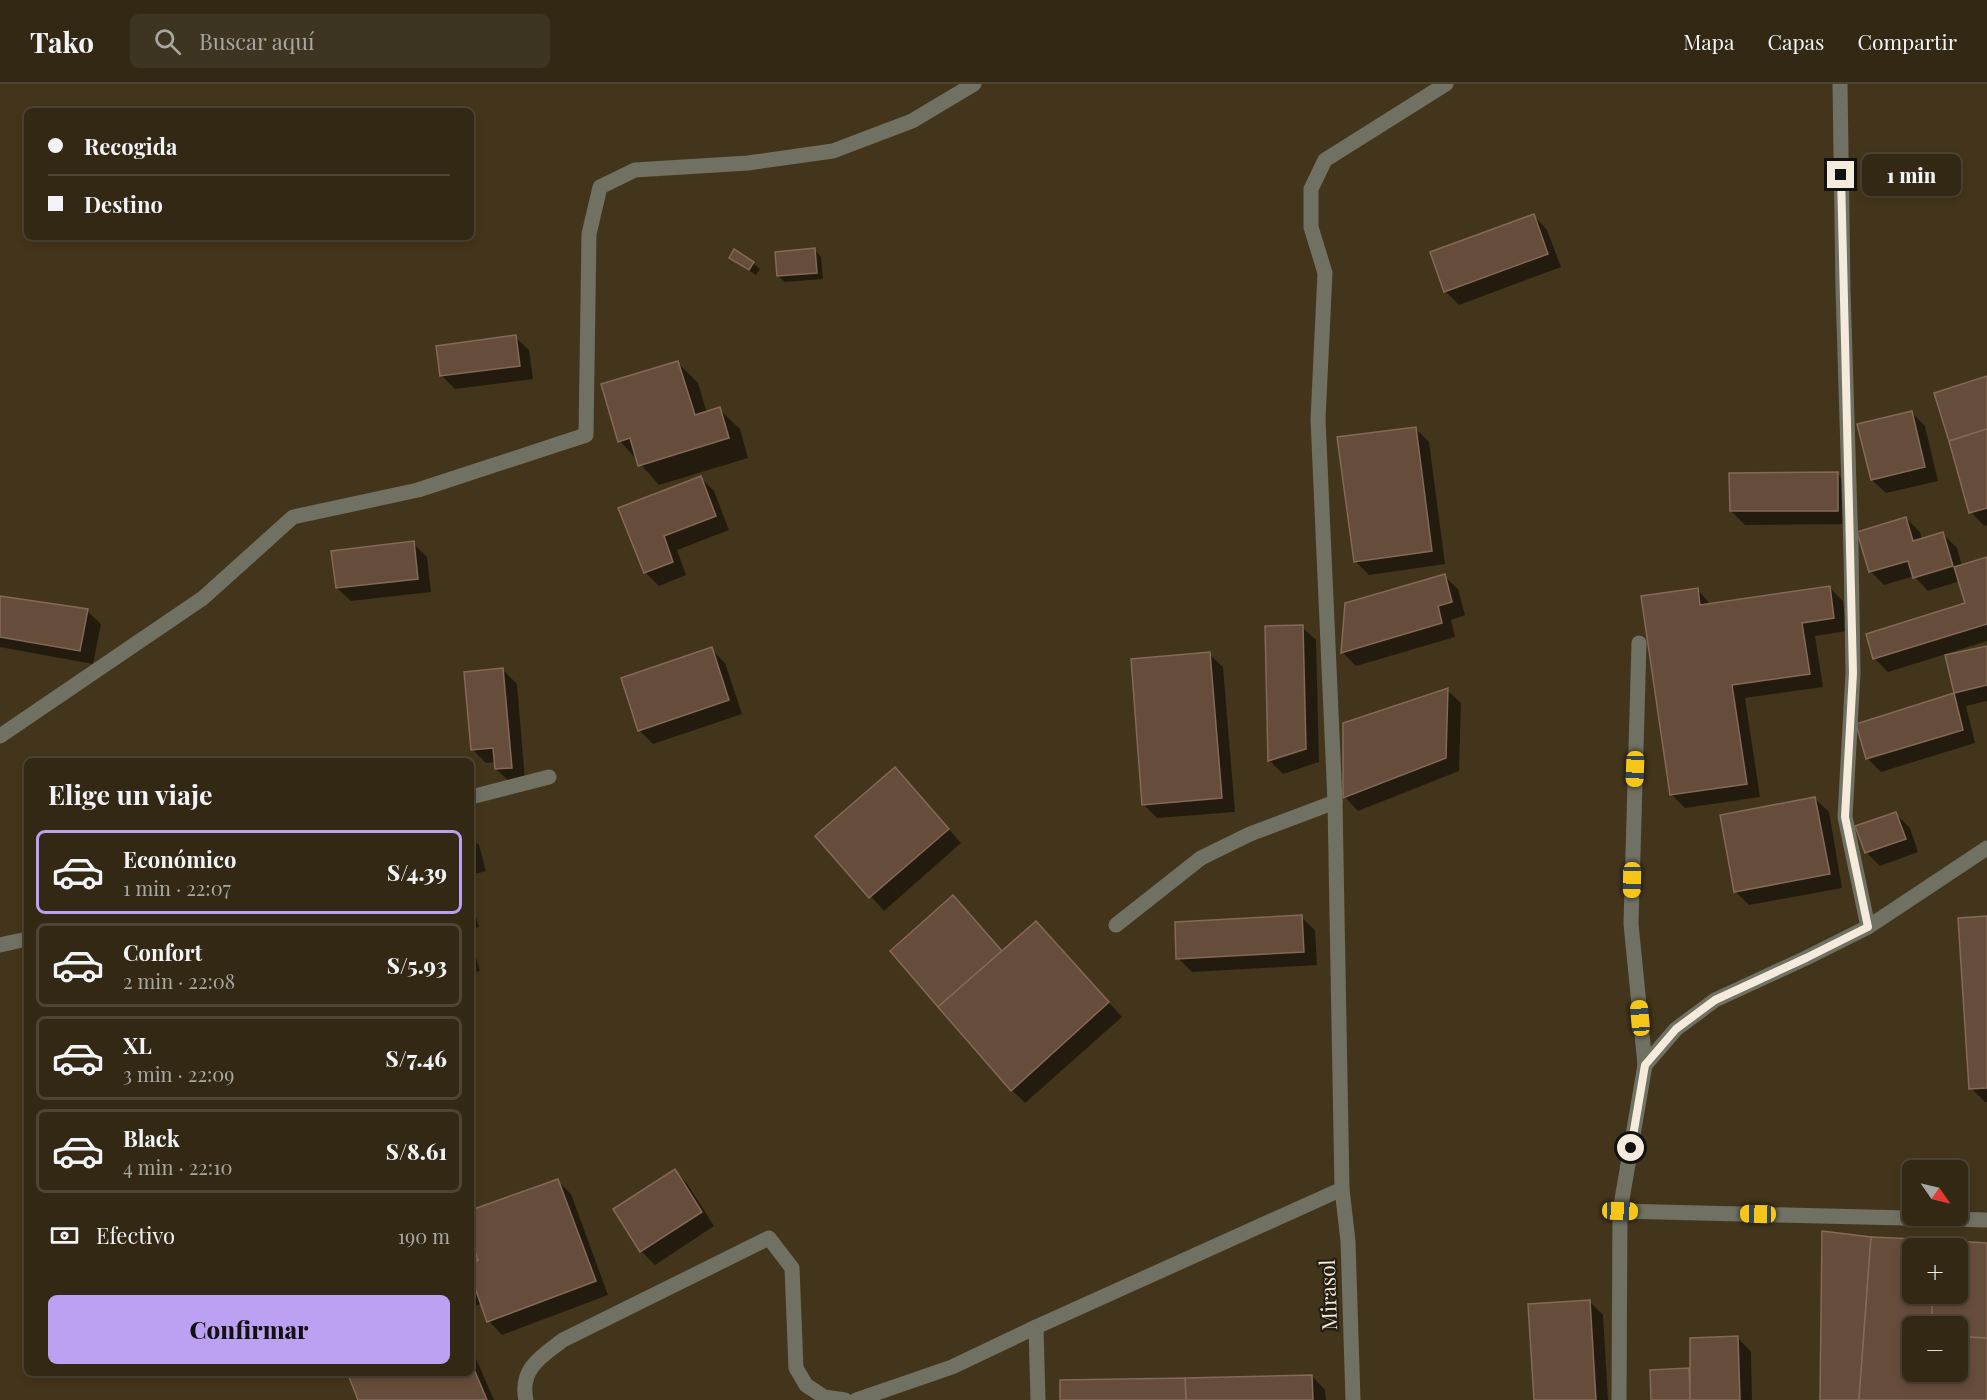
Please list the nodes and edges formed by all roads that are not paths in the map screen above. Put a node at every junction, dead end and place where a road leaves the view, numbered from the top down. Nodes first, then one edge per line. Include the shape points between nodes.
1 (974, 84) edge
2 (1446, 84) edge
3 (1840, 84) edge
4 (1639, 643) dead end
5 (0, 736) edge
6 (549, 777) dead end
7 (474, 796) edge
8 (1335, 802) junction
9 (1987, 848) edge
10 (1116, 925) dead end
11 (1868, 927) junction
12 (24, 940) edge
13 (0, 945) edge
14 (1645, 1065) junction
15 (1342, 1189) junction
16 (1620, 1211) junction
17 (1987, 1221) edge
18 (1036, 1327) junction
19 (526, 1400) edge
20 (845, 1400) edge
21 (856, 1400) edge
22 (1038, 1400) edge
23 (1353, 1400) edge
24 (1619, 1400) edge

1 - 5 street via 912,121 833,151 748,163 635,170 600,187 589,234 586,435 418,490 293,517 202,598
2 - 8 street, Mirasol via 1325,160 1311,189 1311,227 1325,273 1318,418
3 - 11 street via 1853,673 1845,817
4 - 14 street via 1631,924
6 - 7 street
8 - 10 street via 1250,834 1201,858
8 - 15 street, Mirasol
9 - 11 street
11 - 14 street via 1715,1000 1676,1029
12 - 13 street
14 - 16 street
15 - 18 street
15 - 23 street, Mirasol via 1348,1241
16 - 17 street
16 - 24 street
18 - 21 street via 952,1367
18 - 22 street
19 - 20 street via 524,1389 534,1361 563,1340 769,1238 792,1268 796,1368 806,1385 824,1397

